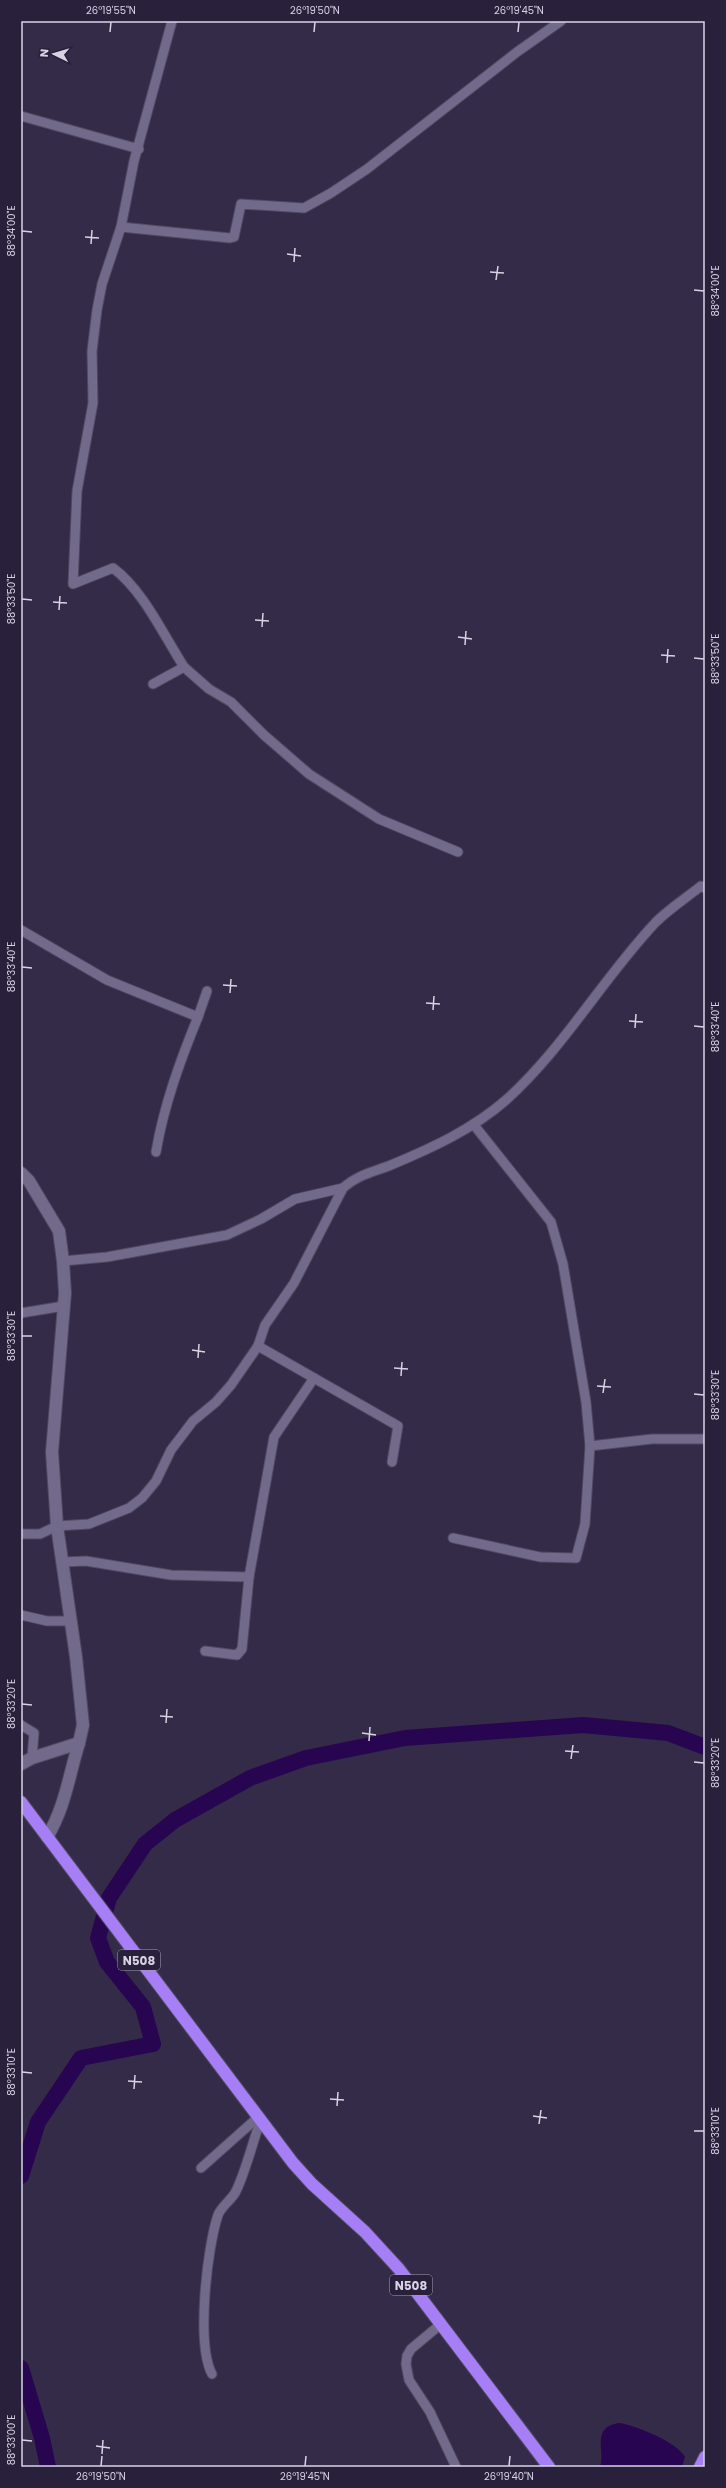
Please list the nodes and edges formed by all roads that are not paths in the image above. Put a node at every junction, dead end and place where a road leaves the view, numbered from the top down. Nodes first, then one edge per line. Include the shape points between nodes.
1 (172, 21) edge
2 (561, 21) edge
3 (21, 116) edge
4 (139, 149) junction
5 (121, 227) junction
6 (184, 667) junction
7 (153, 684) dead end
8 (458, 852) dead end
9 (704, 886) edge
10 (21, 930) edge
11 (207, 991) dead end
12 (198, 1017) junction
13 (474, 1125) junction
14 (156, 1152) dead end
15 (21, 1173) edge
16 (342, 1188) junction
17 (63, 1261) junction
18 (64, 1306) junction
19 (21, 1313) edge
20 (258, 1346) junction
21 (314, 1378) junction
22 (705, 1439) edge
23 (590, 1446) junction
24 (392, 1462) dead end
25 (57, 1526) junction
26 (21, 1534) edge
27 (453, 1538) dead end
28 (63, 1562) junction
29 (249, 1577) junction
30 (21, 1615) edge
31 (71, 1621) junction
32 (205, 1651) dead end
33 (21, 1725) edge
34 (78, 1743) junction
35 (32, 1758) junction
36 (21, 1764) edge
37 (21, 1803) edge
38 (47, 1837) junction
39 (258, 2120) junction
40 (201, 2168) dead end
41 (441, 2324) junction
42 (212, 2374) dead end
43 (456, 2467) edge
44 (549, 2467) edge

1 - 4 street via 145,116
2 - 5 street via 517,52 367,169 304,208 241,204 234,237 230,238
3 - 4 street
4 - 5 street via 134,161
5 - 6 street via 102,284 94,327 93,403 77,491 73,584 113,568 125,577
6 - 7 street
6 - 8 street via 209,689 231,702 309,774 379,819
9 - 13 street via 657,921 547,1055 506,1099
10 - 12 street via 107,980
11 - 12 street
12 - 14 street via 171,1087
13 - 16 street via 391,1165 354,1178
13 - 23 street via 552,1222 563,1264 586,1402
15 - 17 street via 30,1181 59,1231
16 - 17 street via 295,1199 227,1235 107,1257
16 - 20 street via 294,1283 265,1325
17 - 18 street
18 - 19 street
18 - 25 street via 52,1452
20 - 21 street
20 - 25 street via 231,1385 216,1402 193,1421 172,1450 156,1481 142,1498 129,1508 89,1524
21 - 24 street via 398,1426
21 - 29 street via 274,1437
22 - 23 street via 621,1441
23 - 27 street via 585,1524 576,1558 540,1557
25 - 26 street via 40,1534
25 - 28 street
28 - 29 street via 86,1561 171,1575
28 - 31 street
29 - 32 street via 242,1649 236,1655
30 - 31 street via 47,1621
31 - 34 street via 83,1725
33 - 35 street via 34,1733
34 - 35 street
34 - 38 street via 65,1799 57,1821
35 - 36 street
37 - 38 highway, N508
38 - 39 highway, N508
39 - 40 street
39 - 41 highway, N508 via 312,2184 382,2249
39 - 42 street via 235,2193 219,2214 208,2269 204,2322 207,2364
41 - 43 street via 411,2349 406,2364 409,2380 430,2412
41 - 44 highway, N508

